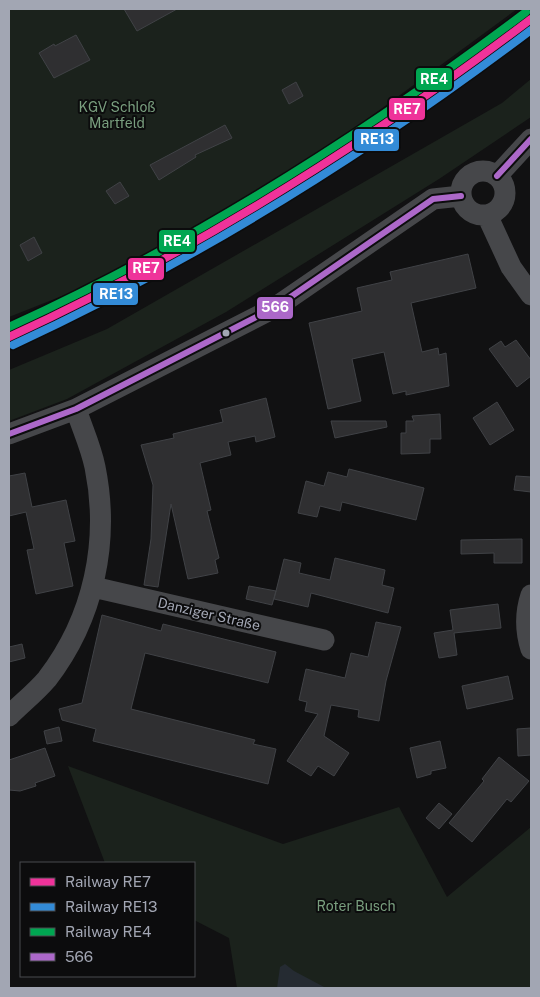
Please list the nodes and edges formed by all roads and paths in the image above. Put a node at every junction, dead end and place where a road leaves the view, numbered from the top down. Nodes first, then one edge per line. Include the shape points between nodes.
1 (531, 139) edge
2 (497, 176) junction
3 (461, 196) junction
4 (487, 215) junction
5 (531, 295) edge
6 (76, 409) junction
7 (9, 434) edge
8 (93, 587) junction
9 (531, 595) edge
10 (324, 640) dead end
11 (531, 649) edge
12 (9, 716) edge

1 - 2 street
2 - 3 street via 477,172 468,177 462,186
2 - 4 street via 502,182 504,199 495,212
3 - 4 street via 470,211
3 - 6 street via 433,199 276,307
4 - 5 street via 511,267
6 - 7 street
6 - 8 street via 95,466 101,514 100,549
8 - 10 street, Danziger Straße
8 - 12 street via 77,632 51,672
9 - 11 street via 526,635

